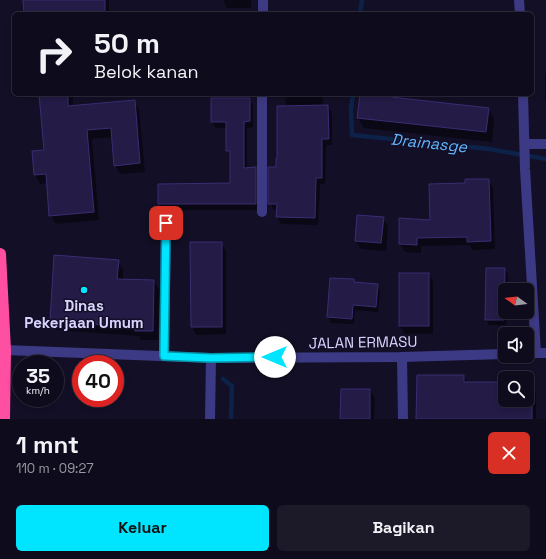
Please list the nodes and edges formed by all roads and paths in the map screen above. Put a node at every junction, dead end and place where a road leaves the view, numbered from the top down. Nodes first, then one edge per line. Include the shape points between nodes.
1 (263, 0) edge
2 (519, 0) edge
3 (263, 12) edge
4 (520, 12) edge
5 (262, 96) edge
6 (523, 96) edge
7 (546, 144) edge
8 (525, 148) junction
9 (262, 212) dead end
10 (166, 223) dead end
11 (0, 254) edge
12 (5, 350) junction
13 (536, 353) edge
14 (498, 354) edge
15 (164, 356) junction
16 (402, 357) junction
17 (211, 358) junction
18 (4, 419) edge
19 (210, 419) edge
20 (403, 419) edge

1 - 3 street
2 - 4 street
5 - 9 street
6 - 8 street
7 - 8 street
8 - 13 street
10 - 15 street
11 - 12 highway
12 - 15 street, JALAN ERMASU
12 - 18 highway
14 - 16 street, JALAN ERMASU
15 - 17 street, JALAN ERMASU
16 - 17 street, JALAN ERMASU
16 - 20 street
17 - 19 street

